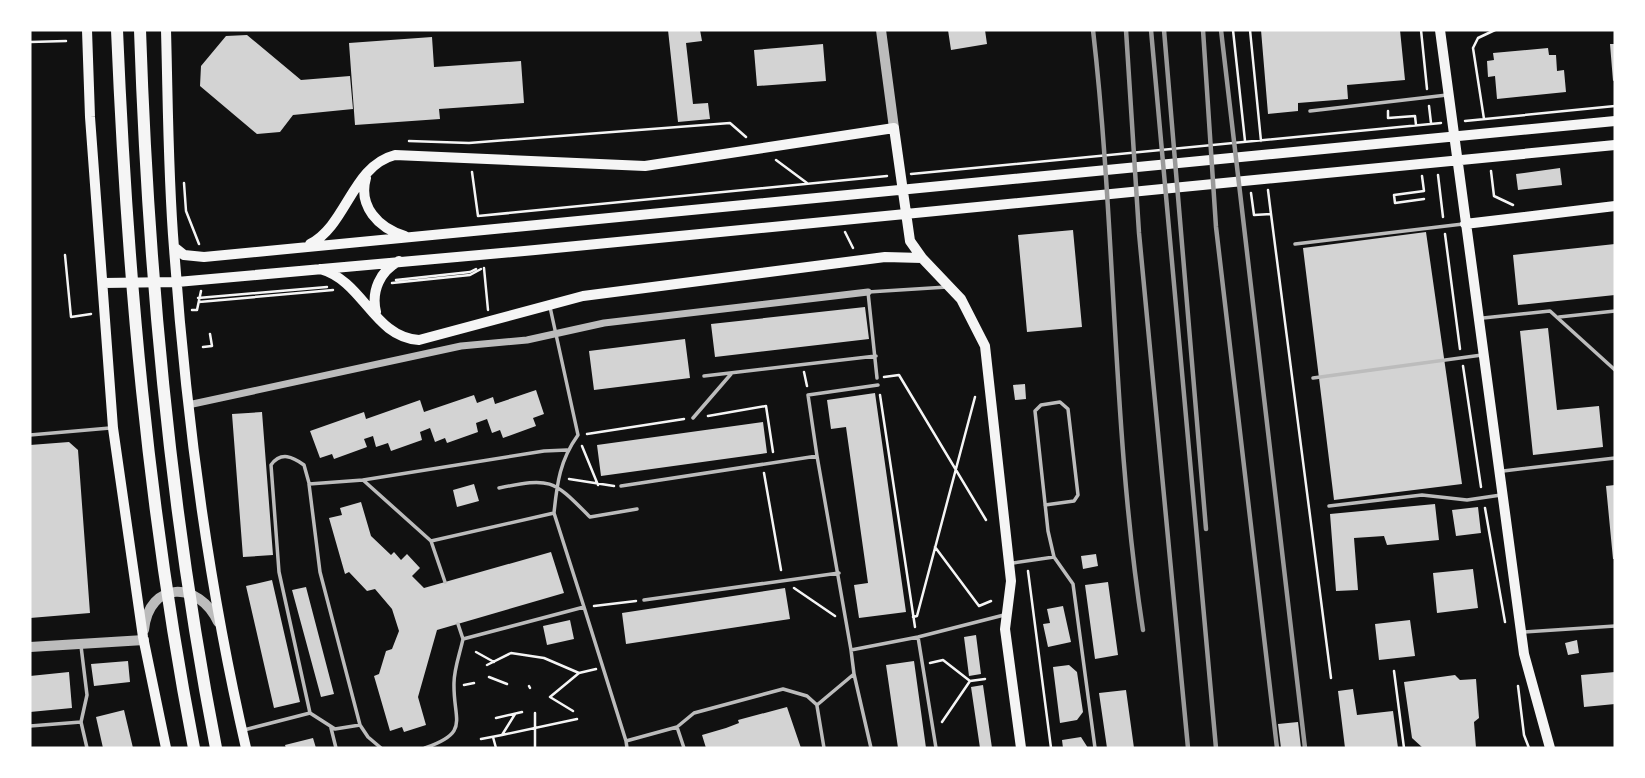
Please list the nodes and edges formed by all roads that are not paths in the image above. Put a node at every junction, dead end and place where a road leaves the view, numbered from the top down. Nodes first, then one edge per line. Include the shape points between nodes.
1 (87, 30) edge
2 (117, 30) edge
3 (140, 30) edge
4 (166, 30) edge
5 (881, 30) edge
6 (1440, 30) edge
7 (1449, 94) junction
8 (1310, 111) dead end
9 (1615, 121) edge
10 (894, 128) junction
11 (1615, 145) edge
12 (371, 169) junction
13 (1615, 206) edge
14 (1465, 224) junction
15 (414, 236) junction
16 (1294, 244) dead end
17 (174, 247) junction
18 (300, 247) junction
19 (922, 258) junction
20 (405, 259) junction
21 (311, 268) junction
22 (177, 282) junction
23 (103, 283) junction
24 (950, 287) junction
25 (868, 292) junction
26 (549, 303) junction
27 (1615, 311) edge
28 (378, 317) junction
29 (1559, 317) junction
30 (1480, 319) junction
31 (554, 334) junction
32 (1484, 355) junction
33 (876, 356) junction
34 (1615, 370) edge
35 (733, 373) junction
36 (704, 376) dead end
37 (877, 378) road end
38 (1313, 378) dead end
39 (878, 385) road end
40 (188, 405) junction
41 (693, 418) road end
42 (113, 428) junction
43 (30, 435) edge
44 (567, 450) junction
45 (817, 456) junction
46 (1615, 458) edge
47 (1500, 471) junction
48 (363, 480) junction
49 (309, 484) junction
50 (557, 485) junction
51 (621, 486) road end
52 (499, 488) dead end
53 (1503, 495) junction
54 (1045, 505) junction
55 (1329, 506) dead end
56 (637, 509) dead end
57 (554, 513) junction
58 (431, 541) junction
59 (1054, 557) junction
60 (1009, 563) junction
61 (839, 573) junction
62 (445, 582) dead end
63 (644, 600) road end
64 (584, 607) junction
65 (1007, 614) junction
66 (458, 624) dead end
67 (220, 625) junction
68 (1615, 626) edge
69 (1521, 632) junction
70 (918, 637) junction
71 (144, 638) junction
72 (463, 639) junction
73 (81, 644) junction
74 (30, 647) edge
75 (851, 650) junction
76 (854, 674) junction
77 (817, 705) junction
78 (310, 713) junction
79 (82, 722) junction
80 (360, 725) junction
81 (30, 726) edge
82 (677, 726) junction
83 (331, 728) junction
84 (242, 730) junction
85 (626, 741) junction
86 (87, 748) edge
87 (166, 748) edge
88 (194, 748) edge
89 (216, 748) edge
90 (246, 748) edge
91 (336, 748) edge
92 (381, 748) edge
93 (425, 748) edge
94 (627, 748) edge
95 (684, 748) edge
96 (824, 748) edge
97 (871, 748) edge
98 (936, 748) edge
99 (1021, 748) edge
100 (1095, 748) edge
101 (1550, 748) edge

1 - 23 main road
2 - 88 main road via 145,440
3 - 89 main road via 143,131 168,434 184,564
4 - 17 main road
5 - 10 street
6 - 7 main road
7 - 8 lane
7 - 14 main road
9 - 15 main road
10 - 12 main road via 645,166 395,155
10 - 19 main road via 909,236
11 - 20 main road
12 - 15 main road via 364,190 369,210 387,228
12 - 18 main road via 325,234
13 - 14 main road
14 - 16 lane
14 - 30 main road
15 - 18 main road
17 - 18 main road via 184,255 204,257
17 - 22 main road
19 - 24 main road
19 - 26 main road via 885,257
20 - 21 main road
20 - 28 main road via 391,265 379,280 373,296
21 - 22 main road
21 - 28 main road via 341,278
22 - 23 main road
22 - 40 main road
23 - 42 main road
24 - 25 lane
24 - 60 main road via 975,322 985,346
25 - 31 street via 604,323
25 - 33 lane
26 - 28 main road via 419,340 394,334
26 - 31 lane
27 - 29 lane
29 - 30 lane via 1546,311
29 - 34 lane
30 - 32 main road
31 - 40 street via 385,360
31 - 44 lane via 578,435
32 - 38 lane
32 - 47 main road
33 - 35 lane
33 - 37 lane
35 - 36 lane
35 - 41 lane
39 - 45 lane via 808,395
40 - 67 main road
42 - 43 lane
42 - 71 main road
44 - 48 lane
44 - 50 lane
45 - 51 lane
45 - 61 lane
46 - 47 lane
47 - 53 main road
48 - 49 lane
48 - 58 lane
49 - 78 lane via 304,465 290,456 271,465 279,572
49 - 80 lane via 320,572
50 - 52 lane via 537,480
50 - 56 lane via 590,517
50 - 57 lane
53 - 55 lane via 1467,500 1422,495
53 - 69 main road
54 - 54 lane via 1074,501 1078,495 1068,409 1060,402 1041,405 1035,411
54 - 59 lane
57 - 58 lane
57 - 64 lane
58 - 62 lane
59 - 60 lane
59 - 100 lane via 1073,583
60 - 65 main road via 1012,581
61 - 63 lane
61 - 75 lane
64 - 72 lane
64 - 85 lane
65 - 70 lane
65 - 99 main road via 1005,629
66 - 72 lane
67 - 71 street via 201,597 173,592 150,608
67 - 84 main road
68 - 69 lane
69 - 101 main road
70 - 75 lane
70 - 98 lane
71 - 73 street
71 - 87 main road
72 - 93 lane via 453,682 458,725 442,742
73 - 74 street
73 - 79 lane via 87,695
75 - 76 lane
76 - 77 lane
76 - 97 lane
77 - 82 lane via 807,696 783,689 694,713
77 - 96 lane
78 - 83 lane
78 - 84 lane
79 - 81 lane
79 - 86 lane
80 - 83 lane
80 - 92 lane
82 - 85 lane
82 - 95 lane
83 - 91 lane
84 - 90 main road
85 - 94 lane

